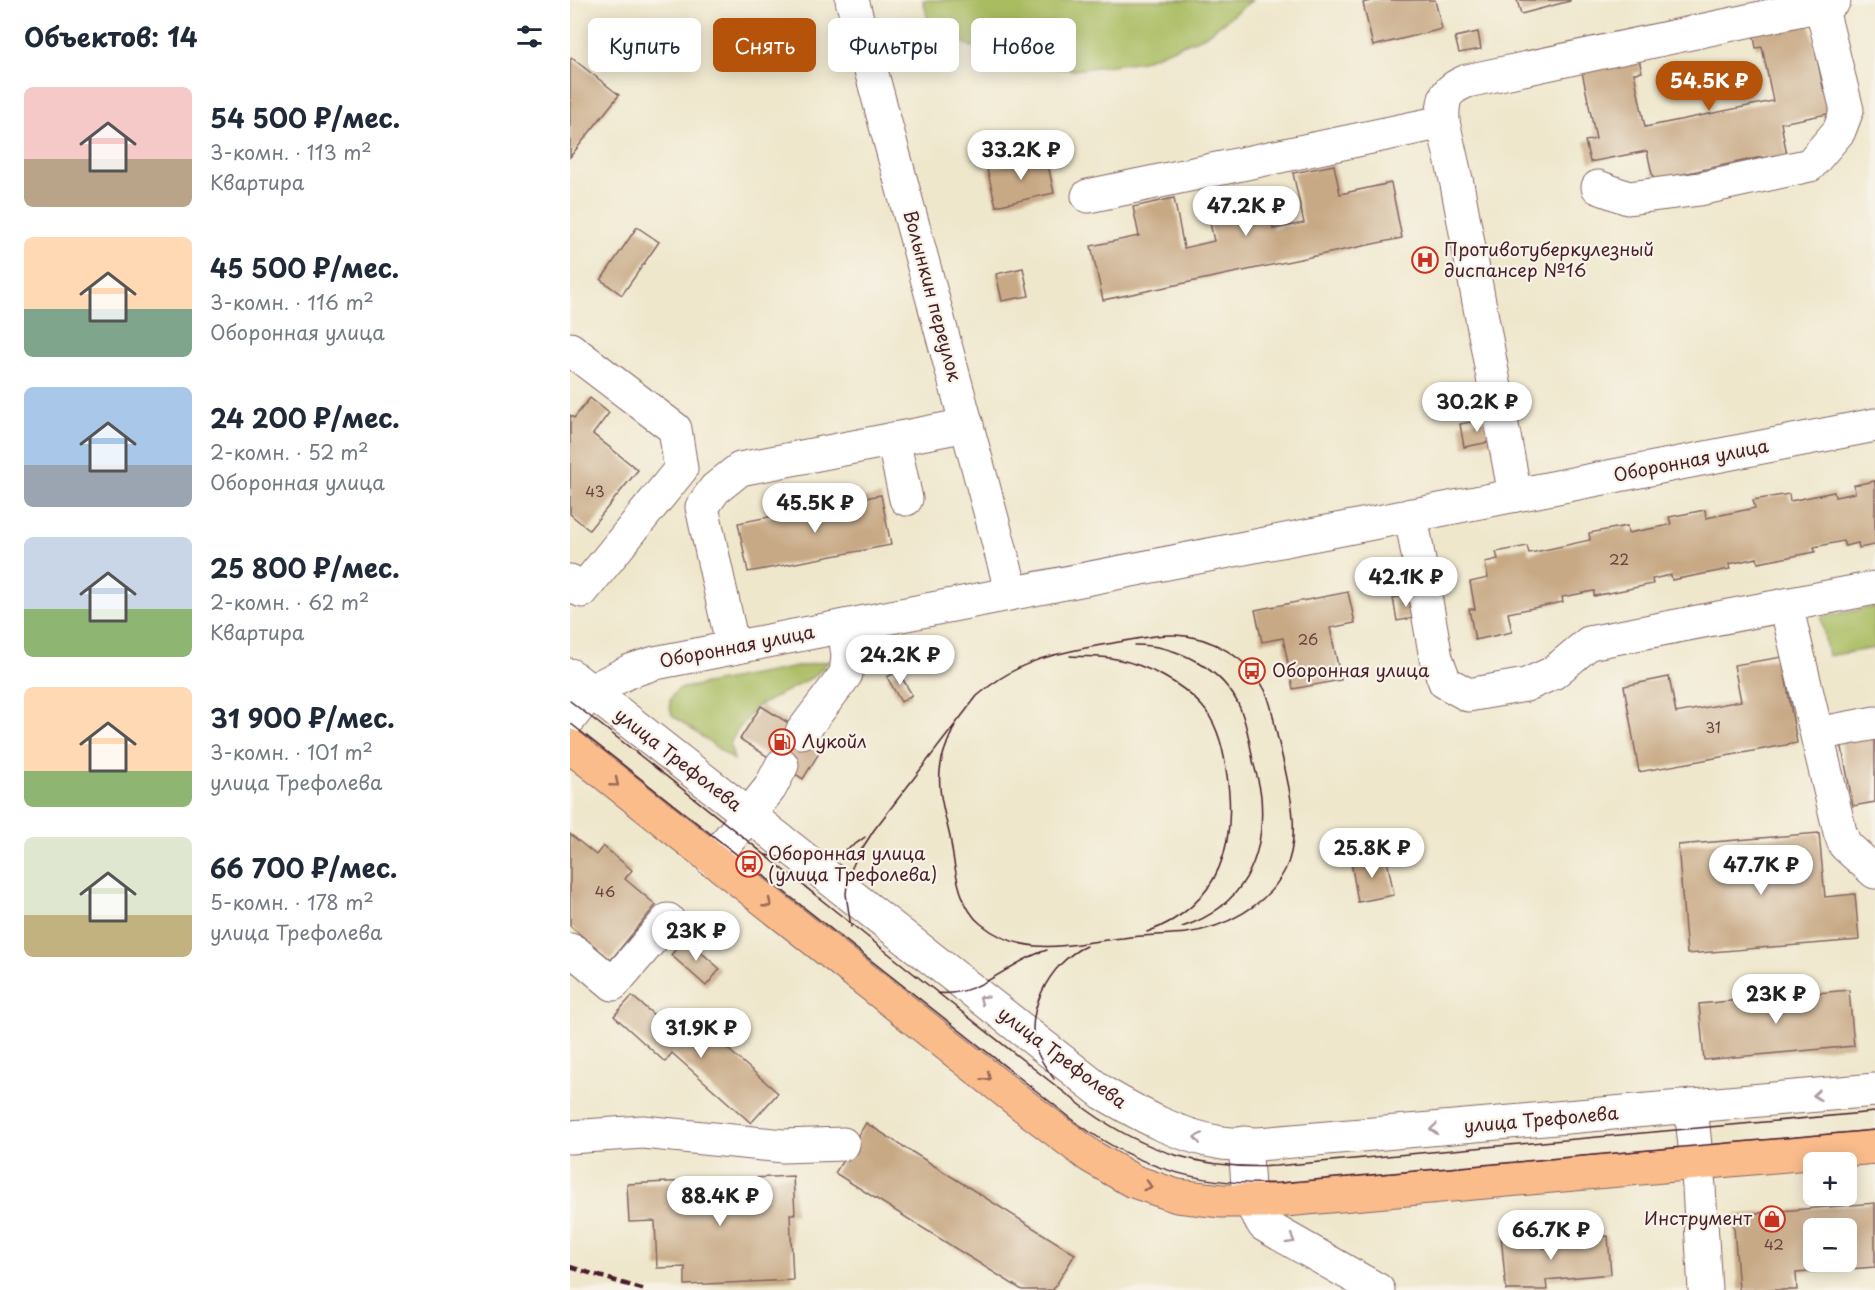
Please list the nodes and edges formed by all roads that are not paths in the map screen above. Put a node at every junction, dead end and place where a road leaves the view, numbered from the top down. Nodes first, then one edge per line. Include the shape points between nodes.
1 (852, 0) edge
2 (1827, 2) edge
3 (1443, 122) junction
4 (1598, 187) dead end
5 (1088, 196) dead end
6 (570, 349) edge
7 (967, 425) junction
8 (1875, 425) edge
9 (893, 439) junction
10 (1515, 495) junction
11 (906, 499) dead end
12 (1412, 514) junction
13 (570, 581) edge
14 (1875, 588) edge
15 (1012, 593) junction
16 (1786, 605) junction
17 (844, 626) junction
18 (734, 648) junction
19 (581, 683) edge
20 (570, 718) edge
21 (1875, 723) edge
22 (802, 732) dead end
23 (1817, 734) junction
24 (570, 746) edge
25 (782, 765) dead end
26 (748, 815) junction
27 (712, 860) junction
28 (1875, 872) edge
29 (668, 920) dead end
30 (570, 950) edge
31 (1875, 1090) edge
32 (1691, 1106) junction
33 (570, 1137) edge
34 (1245, 1143) junction
35 (843, 1144) dead end
36 (1875, 1147) edge
37 (1697, 1163) junction
38 (1249, 1201) junction
39 (1378, 1290) edge
40 (1705, 1290) edge

1 - 7 street, Волынкин переулок
2 - 3 street via 1467,81 1452,87 1442,104
2 - 4 street via 1847,110 1839,132 1810,165 1700,189 1628,198
3 - 5 street
3 - 10 street
6 - 13 street via 675,429 681,469 582,591
7 - 9 street
7 - 15 street, Волынкин переулок
8 - 10 street, Оборонная улица
9 - 11 street
9 - 18 street via 740,469 715,489 702,507
10 - 12 street, Оборонная улица
12 - 15 street, Оборонная улица
12 - 16 street via 1436,658 1444,682 1468,694 1526,685 1553,673 1589,643
14 - 16 street
15 - 17 street, Оборонная улица
16 - 23 street
17 - 18 street, Оборонная улица
17 - 22 street via 846,674
18 - 19 street, Оборонная улица
19 - 20 street, Оборонная улица
19 - 26 street, улица Трефолева
21 - 23 street
23 - 28 street via 1845,845
24 -> 27 main road
25 - 26 street via 770,788
26 - 27 street
34 -> 26 street, улица Трефолева via 1185,1135 1102,1093
27 -> 38 main road via 1090,1156 1132,1181 1177,1196
29 - 30 street via 613,984
31 -> 32 street, улица Трефолева
32 -> 34 street, улица Трефолева
32 - 37 street
33 - 35 street via 643,1132 783,1146
34 - 38 street
36 - 37 main road
37 - 38 main road via 1358,1195
37 - 40 street
38 -> 39 street via 1264,1225

